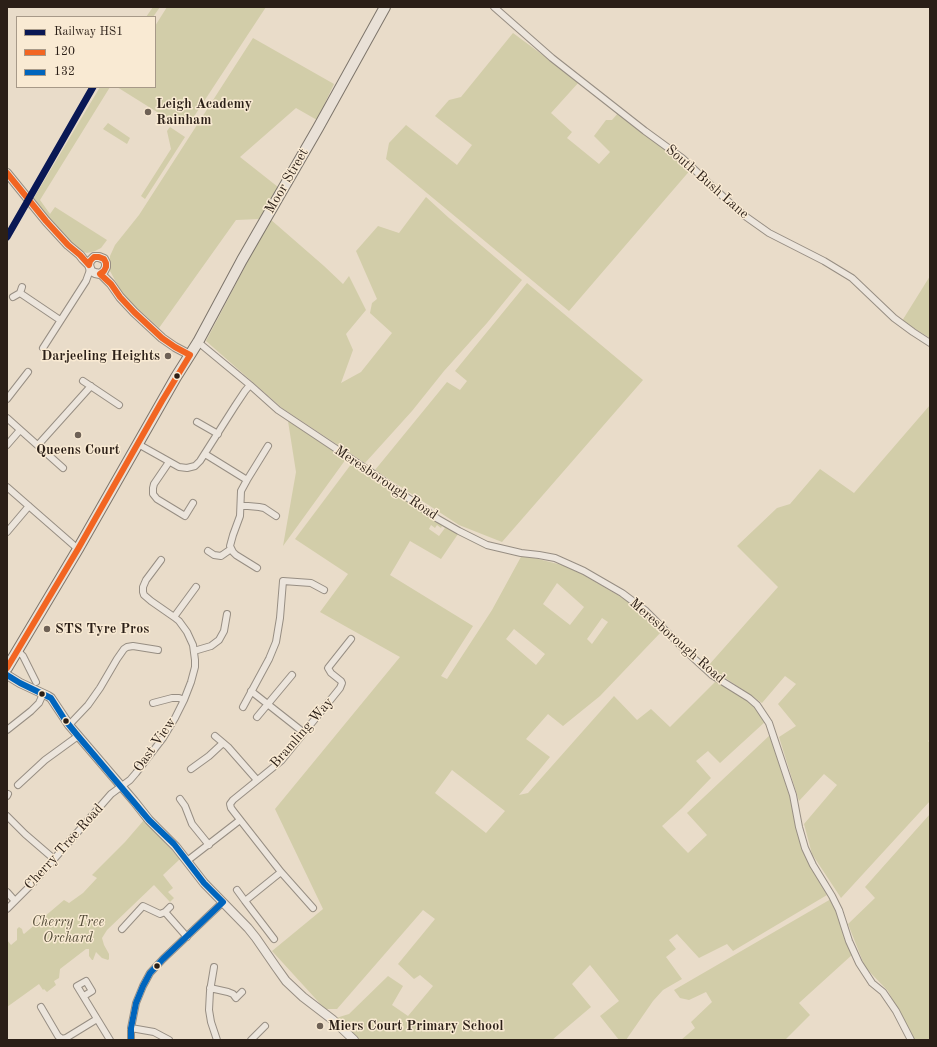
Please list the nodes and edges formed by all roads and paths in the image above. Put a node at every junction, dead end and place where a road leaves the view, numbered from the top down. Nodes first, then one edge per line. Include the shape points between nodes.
1 (385, 7) edge
2 (494, 7) edge
3 (7, 172) edge
4 (90, 264) junction
5 (106, 266) junction
6 (99, 274) junction
7 (86, 281) junction
8 (111, 284) junction
9 (13, 297) dead end
10 (60, 320) junction
11 (198, 342) junction
12 (930, 343) edge
13 (43, 348) dead end
14 (190, 355) junction
15 (28, 372) dead end
16 (83, 381) dead end
17 (250, 385) junction
18 (90, 386) junction
19 (7, 399) edge
20 (119, 405) dead end
21 (7, 418) edge
22 (198, 422) dead end
23 (20, 430) junction
24 (218, 434) junction
25 (138, 444) junction
26 (38, 445) junction
27 (7, 446) edge
28 (268, 446) dead end
29 (205, 454) junction
30 (168, 462) junction
31 (63, 468) dead end
32 (247, 480) junction
33 (7, 487) edge
34 (193, 503) dead end
35 (29, 506) junction
36 (241, 506) junction
37 (276, 516) dead end
38 (7, 532) edge
39 (78, 549) junction
40 (231, 549) junction
41 (208, 551) dead end
42 (161, 560) dead end
43 (257, 568) dead end
44 (196, 587) dead end
45 (324, 590) dead end
46 (227, 614) dead end
47 (174, 616) junction
48 (351, 639) dead end
49 (17, 650) junction
50 (158, 650) dead end
51 (194, 651) junction
52 (7, 668) edge
53 (7, 675) edge
54 (292, 675) dead end
55 (36, 682) dead end
56 (251, 691) junction
57 (43, 694) junction
58 (184, 700) junction
59 (153, 703) dead end
60 (268, 704) junction
61 (243, 707) dead end
62 (257, 717) dead end
63 (69, 725) junction
64 (7, 730) edge
65 (304, 732) junction
66 (78, 736) junction
67 (215, 736) dead end
68 (223, 743) junction
69 (191, 769) dead end
70 (257, 780) junction
71 (18, 785) dead end
72 (121, 786) junction
73 (180, 799) dead end
74 (7, 816) edge
75 (240, 820) junction
76 (209, 845) junction
77 (54, 859) junction
78 (188, 861) junction
79 (282, 872) junction
80 (236, 890) dead end
81 (7, 892) edge
82 (15, 901) junction
83 (245, 901) junction
84 (223, 902) junction
85 (170, 907) dead end
86 (313, 908) dead end
87 (7, 909) edge
88 (165, 912) junction
89 (122, 929) dead end
90 (187, 936) junction
91 (274, 939) dead end
92 (214, 967) dead end
93 (210, 988) junction
94 (242, 992) dead end
95 (84, 996) dead end
96 (41, 1007) dead end
97 (97, 1019) junction
98 (265, 1026) dead end
99 (131, 1028) junction
100 (110, 1040) edge
101 (131, 1040) edge
102 (169, 1040) edge
103 (217, 1040) edge
104 (251, 1040) edge
105 (354, 1040) edge
106 (911, 1040) edge

1 - 11 main road, Moor Street
2 - 12 street, South Bush Lane via 552,58 682,158 745,216 769,233 852,278 894,318
3 - 4 street via 68,245
4 - 5 street via 97,257 103,258
4 - 6 street via 92,272
4 - 7 street
5 - 6 street via 105,271
5 - 8 street
6 - 7 street
6 - 8 street
7 - 10 street
8 - 14 street via 134,312 162,338
9 - 10 street via 21,290
10 - 13 street
11 - 14 main road, Moor Street
11 - 17 street, Meresborough Road
14 - 25 main road, Moor Street
15 - 19 street
16 - 18 street
17 - 24 street
17 - 106 street, Meresborough Road via 278,410 459,531 488,544 555,558 584,571 622,594 646,611 712,675 749,698 769,723 793,795 805,848 839,910 859,963 896,1011
18 - 20 street
18 - 26 street
21 - 23 street
22 - 24 street
23 - 26 street
23 - 27 street
24 - 29 street
25 - 30 street
25 - 39 main road, Moor Street
26 - 31 street
28 - 32 street
29 - 30 street via 198,464 191,468 179,467
29 - 32 street
30 - 34 street via 153,488 154,497 185,516
32 - 36 street via 241,491
33 - 35 street
35 - 38 street
35 - 39 street
36 - 37 street via 264,508
36 - 40 street
39 - 49 main road, Moor Street
40 - 41 street via 221,556
40 - 43 street
42 - 47 street, Oast View via 146,580 143,592 151,601
44 - 47 street
45 - 56 street via 311,583 283,581 276,642
46 - 51 street via 219,640 211,646
47 - 51 street, Oast View via 187,632
48 - 65 street, Bramling Way via 328,668 341,681 341,686
49 - 52 main road, Moor Street
49 - 55 street via 23,656
50 - 63 street via 132,646 124,649 88,705
51 - 58 street, Oast View via 195,667
53 - 57 street
54 - 60 street
56 - 60 street
56 - 61 street
57 - 63 street via 51,698
57 - 64 street via 37,705
58 - 59 street, Oast View via 172,698
58 - 72 street, Oast View via 158,746 136,774
60 - 62 street
60 - 65 street
63 - 66 street
65 - 70 street, Bramling Way via 281,761
66 - 71 street via 45,760
66 - 72 street
67 - 68 street
68 - 69 street
68 - 70 street
70 - 75 street, Bramling Way via 230,804 230,808
72 - 77 street, Cherry Tree Road
72 - 78 street
73 - 76 street via 192,824
74 - 77 street
75 - 76 street
75 - 79 street, Bramling Way
76 - 78 street
77 - 82 street, Cherry Tree Road
78 - 84 street via 204,883
79 - 83 street
79 - 86 street, Bramling Way
80 - 83 street
81 - 82 street
82 - 87 street, Cherry Tree Road
83 - 91 street
84 - 90 street
84 - 105 street via 256,938 286,981
85 - 88 street
88 - 89 street via 160,914 143,906
88 - 90 street
90 - 99 street via 148,977 136,1003
92 - 93 street
93 - 94 street via 228,992 236,998
93 - 103 street via 209,1010
95 - 97 street
96 - 97 street via 62,1039
97 - 100 street
98 - 104 street
99 - 101 street
99 - 102 street via 154,1032

